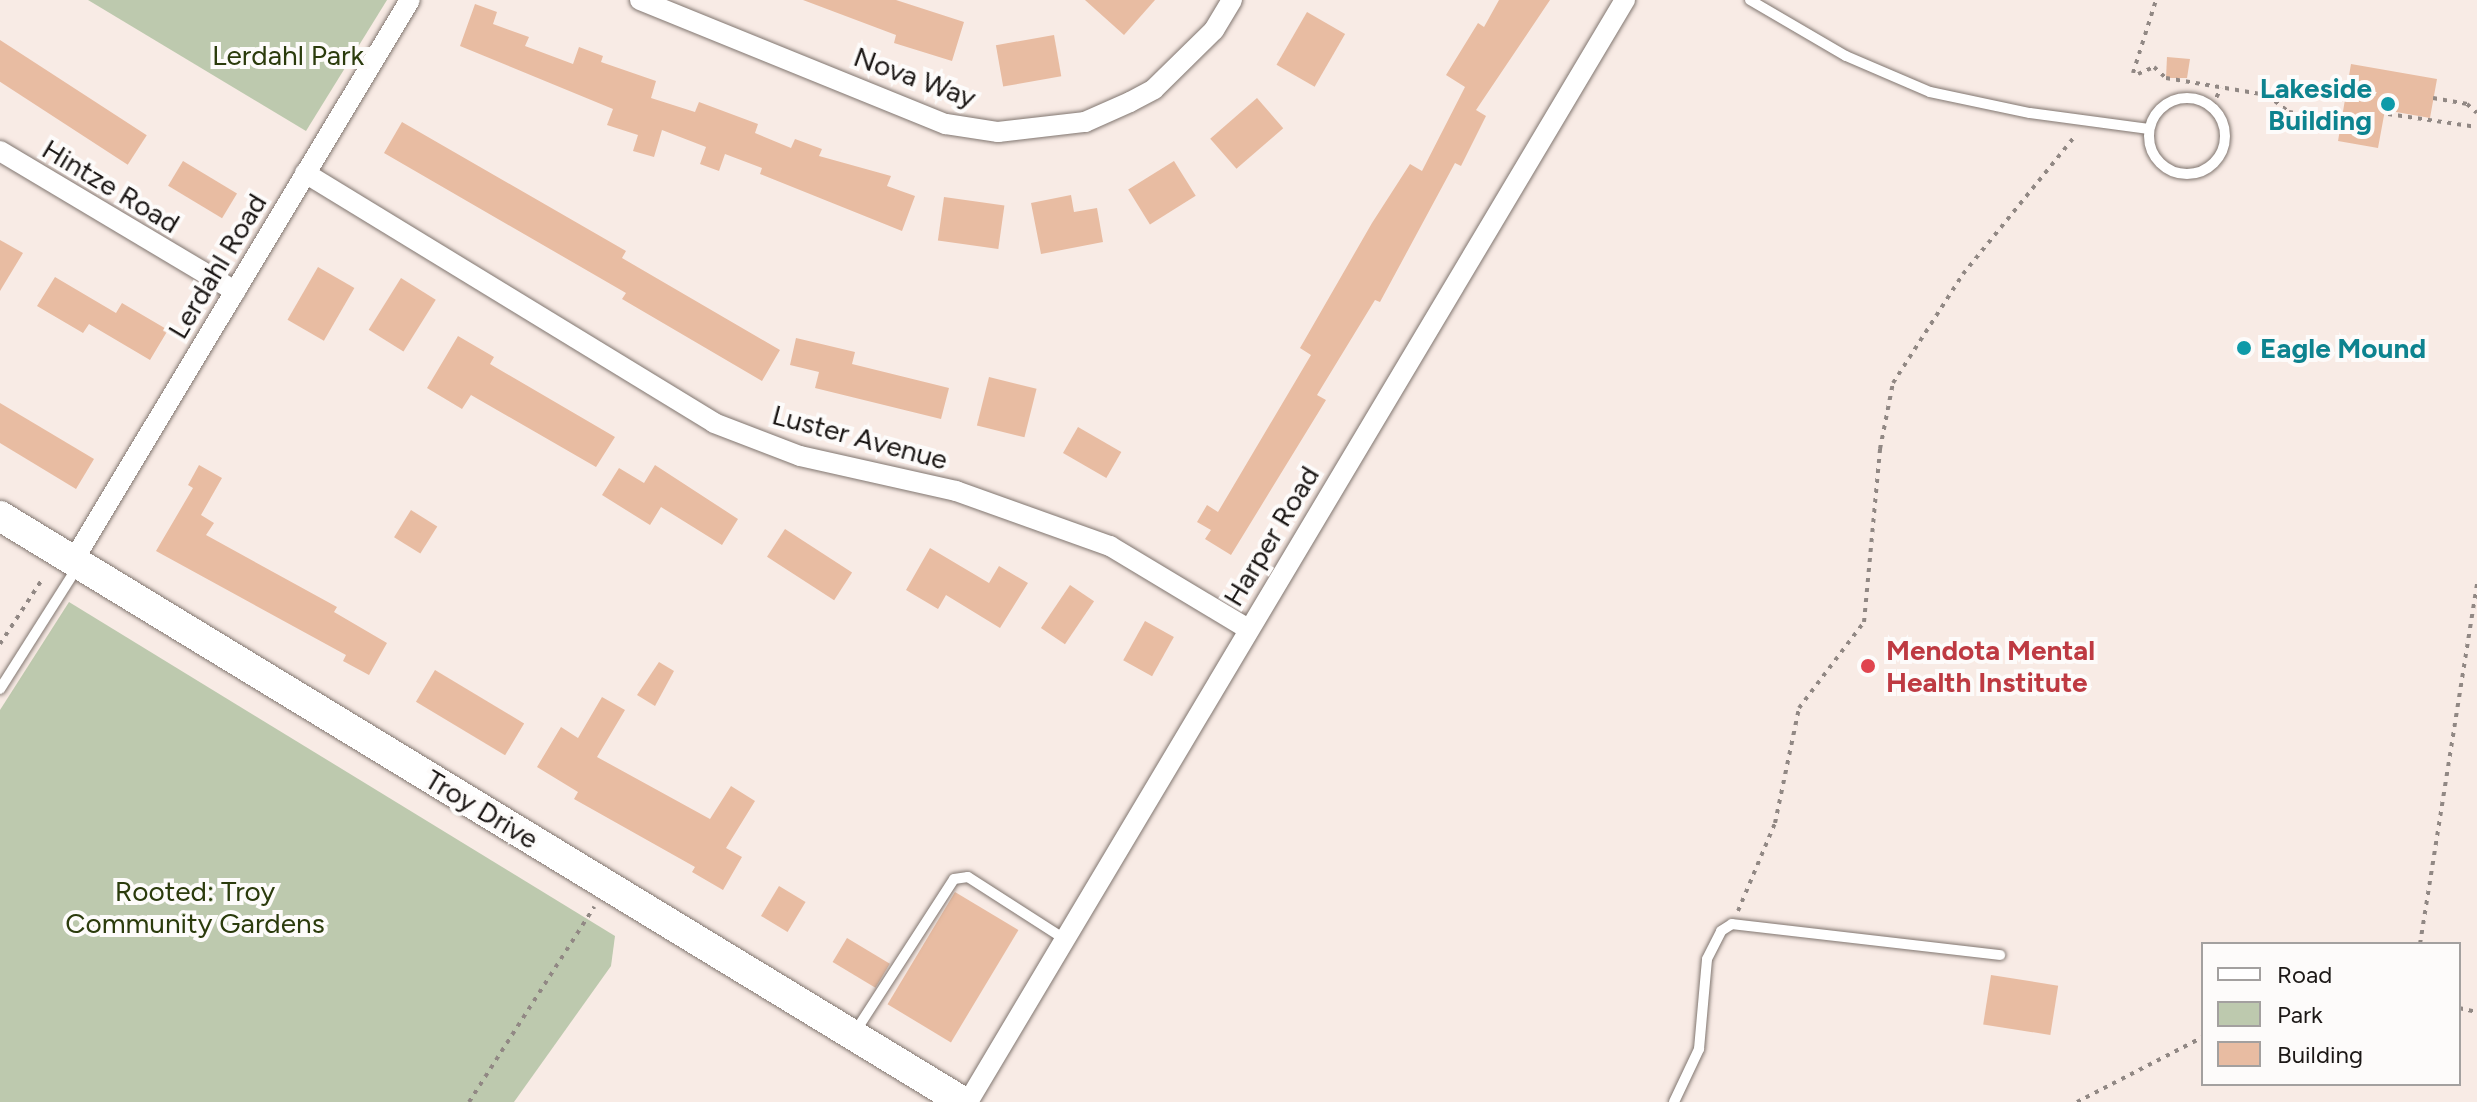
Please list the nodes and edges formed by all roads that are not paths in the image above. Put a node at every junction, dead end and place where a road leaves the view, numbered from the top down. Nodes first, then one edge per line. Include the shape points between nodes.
1 (410, 0) edge
2 (640, 0) edge
3 (1232, 0) edge
4 (1625, 0) edge
5 (1750, 0) edge
6 (2149, 129) junction
7 (0, 151) edge
8 (305, 173) junction
9 (235, 291) junction
10 (0, 516) edge
11 (76, 562) junction
12 (1248, 629) junction
13 (0, 689) edge
14 (1066, 940) junction
15 (2000, 955) dead end
16 (853, 1035) junction
17 (966, 1102) edge
18 (1674, 1102) edge

1 - 8 street, Lerdahl Road
2 - 3 street, Nova Way via 946,124 998,132 1085,122 1154,89 1214,30
4 - 12 street, Harper Road
5 - 6 lane via 1846,56 1930,92
6 - 6 lane via 2160,163 2181,174 2206,169 2225,140 2212,106 2192,98 2171,101
7 - 9 street, Hintze Road
8 - 9 street, Lerdahl Road
8 - 12 street, Luster Avenue via 714,423 800,456 956,491 1110,546
9 - 11 street, Lerdahl Road
10 - 11 street, Troy Drive
11 - 13 lane
11 - 16 street, Troy Drive
12 - 14 street, Harper Road
14 - 16 lane via 968,877 954,879
14 - 17 street, Harper Road
15 - 18 lane via 1732,924 1721,931 1707,959 1699,1049
16 - 17 street, Troy Drive

